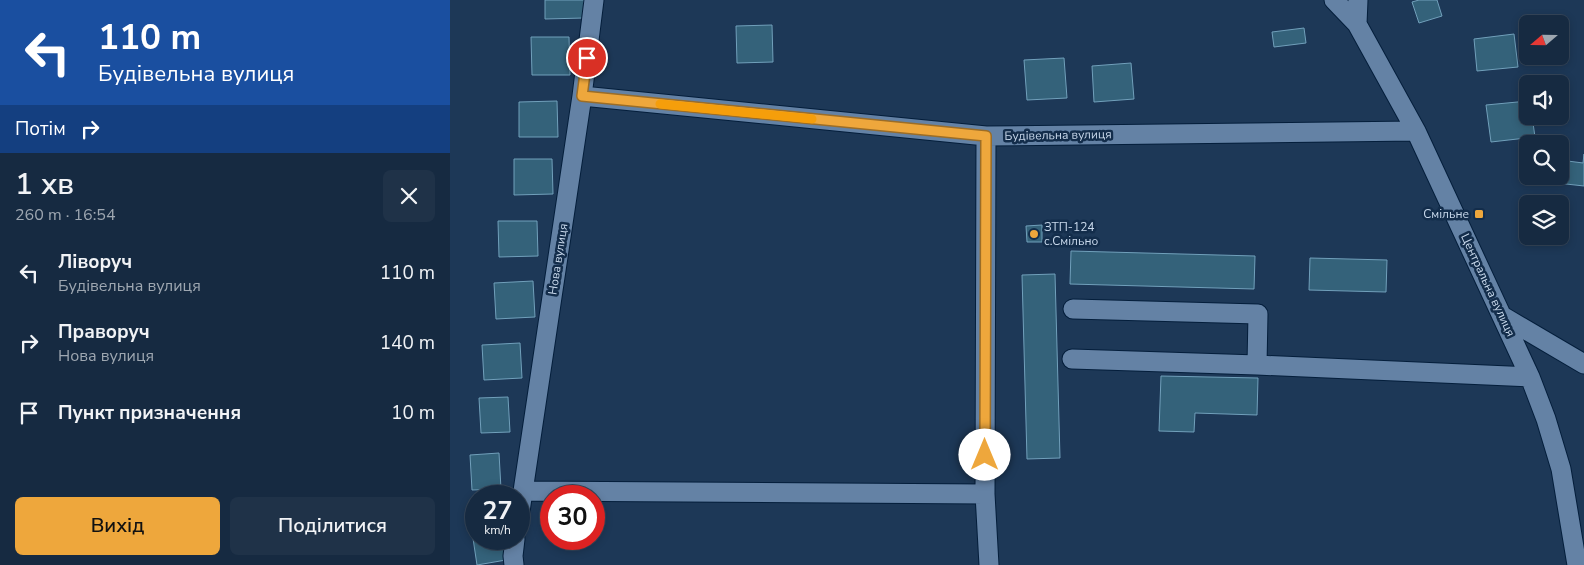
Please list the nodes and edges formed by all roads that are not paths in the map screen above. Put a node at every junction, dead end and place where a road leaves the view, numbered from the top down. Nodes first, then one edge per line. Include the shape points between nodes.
1 (594, 0) edge
2 (1334, 0) edge
3 (1358, 0) edge
4 (1357, 24) junction
5 (582, 96) junction
6 (1416, 131) junction
7 (986, 136) junction
8 (1073, 309) dead end
9 (1504, 318) junction
10 (1072, 359) dead end
11 (1584, 364) edge
12 (1257, 365) junction
13 (1530, 376) junction
14 (524, 485) edge
15 (530, 491) edge
16 (985, 494) junction
17 (514, 550) edge
18 (514, 565) edge
19 (989, 565) edge
20 (1578, 565) edge

1 - 5 street, Нова вулиця
2 - 4 street, Центральна вулиця
3 - 4 street
4 - 6 street, Центральна вулиця
5 - 7 street, Будівельна вулиця
5 - 14 street, Нова вулиця
6 - 7 street, Будівельна вулиця
6 - 9 street, Центральна вулиця
7 - 16 street
8 - 12 street via 1258,314
9 - 11 street
9 - 13 street, Центральна вулиця
10 - 12 street
12 - 13 street
13 - 20 street, Центральна вулиця via 1561,469
15 - 16 street
16 - 19 street
17 - 18 street

